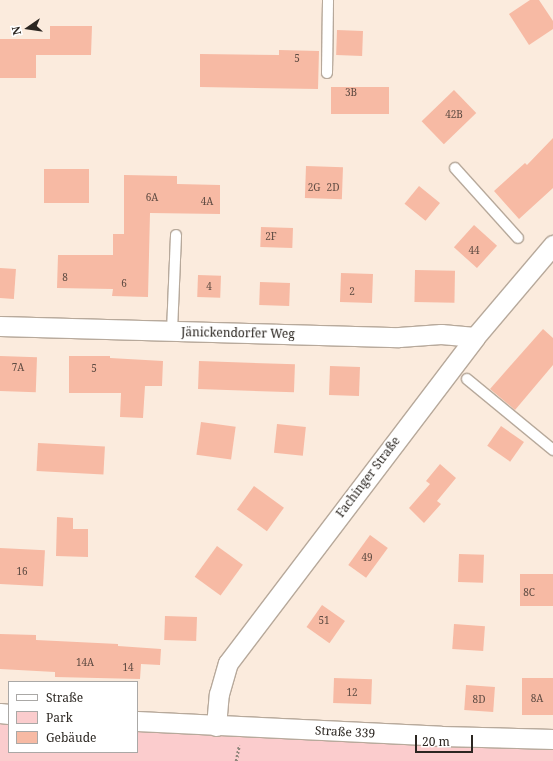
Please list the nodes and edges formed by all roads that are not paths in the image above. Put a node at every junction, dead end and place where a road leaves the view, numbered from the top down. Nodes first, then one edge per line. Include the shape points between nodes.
1 (328, 0) edge
2 (328, 73) dead end
3 (455, 168) dead end
4 (176, 235) dead end
5 (518, 238) dead end
6 (553, 245) edge
7 (0, 326) edge
8 (172, 331) junction
9 (475, 337) junction
10 (467, 379) dead end
11 (553, 450) edge
12 (138, 721) edge
13 (216, 726) junction
14 (553, 739) edge

1 - 2 lane
3 - 5 lane
4 - 8 lane
6 - 9 street, Fachinger Straße
7 - 8 street, Jänickendorfer Weg
8 - 9 street, Jänickendorfer Weg via 399,337 441,334
9 - 13 street, Fachinger Straße via 228,663 219,694
10 - 11 lane
12 - 13 street, Straße 339
13 - 14 street, Straße 339

